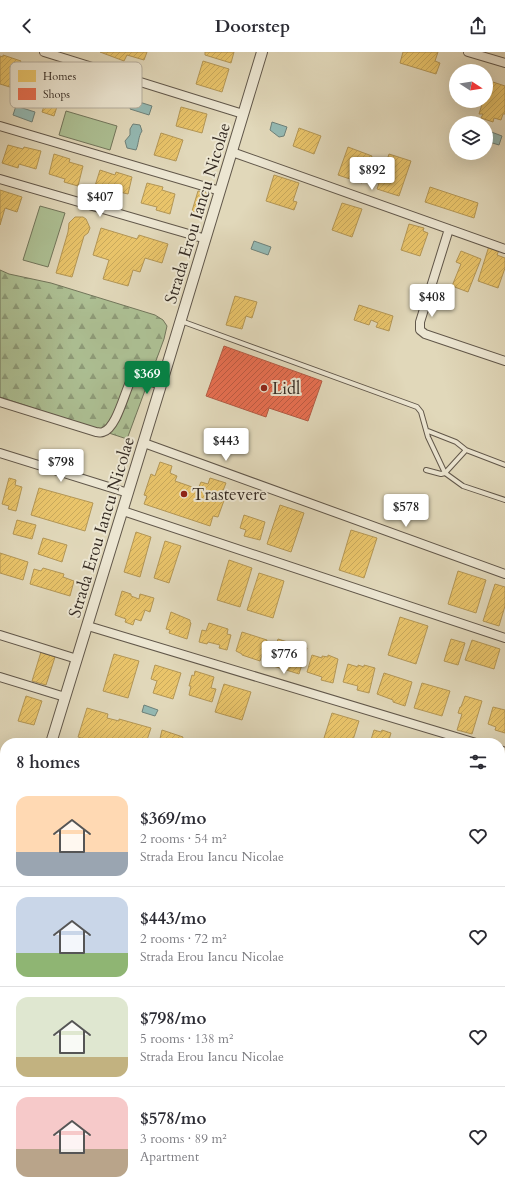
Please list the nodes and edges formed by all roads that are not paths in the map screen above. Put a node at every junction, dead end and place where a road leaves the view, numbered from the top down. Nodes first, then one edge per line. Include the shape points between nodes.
1 (44, 52) edge
2 (262, 52) edge
3 (468, 52) edge
4 (76, 62) edge
5 (505, 63) edge
6 (142, 83) edge
7 (243, 114) junction
8 (0, 126) edge
9 (232, 152) junction
10 (0, 179) edge
11 (220, 191) junction
12 (450, 229) junction
13 (206, 239) junction
14 (505, 249) edge
15 (181, 321) junction
16 (505, 361) edge
17 (161, 385) junction
18 (0, 402) edge
19 (428, 431) junction
20 (144, 443) junction
21 (466, 450) junction
22 (0, 454) edge
23 (505, 464) edge
24 (426, 470) dead end
25 (445, 473) junction
26 (128, 493) junction
27 (505, 500) edge
28 (123, 511) junction
29 (505, 574) edge
30 (88, 626) junction
31 (0, 635) edge
32 (505, 638) edge
33 (77, 659) junction
34 (0, 677) edge
35 (65, 697) junction
36 (53, 738) edge
37 (459, 738) edge

1 - 4 street, Strada Erou Iancu Nicolae
2 - 7 street, Strada Erou Iancu Nicolae
3 - 5 street
6 - 7 street, Strada Erou Iancu Nicolae
7 - 9 street, Strada Erou Iancu Nicolae
8 - 11 street
9 - 11 street, Strada Erou Iancu Nicolae
9 - 12 street
10 - 13 street
11 - 13 street, Strada Erou Iancu Nicolae
12 - 14 street
12 - 16 street via 420,322 420,330 425,334
13 - 15 street, Strada Erou Iancu Nicolae
15 - 17 street, Strada Erou Iancu Nicolae
15 - 19 lane, Strada Erou Iancu Nicolae via 417,407
17 - 18 street via 132,378 115,419 109,429 103,432
17 - 20 street, Strada Erou Iancu Nicolae
19 - 21 lane via 456,442
19 - 25 lane, Strada Erou Iancu Nicolae via 428,437
20 - 26 street, Strada Erou Iancu Nicolae
20 - 29 street
21 - 23 lane
21 - 25 lane
22 - 26 street
24 - 25 lane, Strada Erou Iancu Nicolae
25 - 27 lane, Strada Erou Iancu Nicolae via 463,486
26 - 28 street, Strada Erou Iancu Nicolae
28 - 30 street, Strada Erou Iancu Nicolae
28 - 32 street
30 - 33 street, Strada Erou Iancu Nicolae
30 - 37 street
31 - 33 street
33 - 35 street, Strada Erou Iancu Nicolae
34 - 35 street
35 - 36 street, Strada Erou Iancu Nicolae

